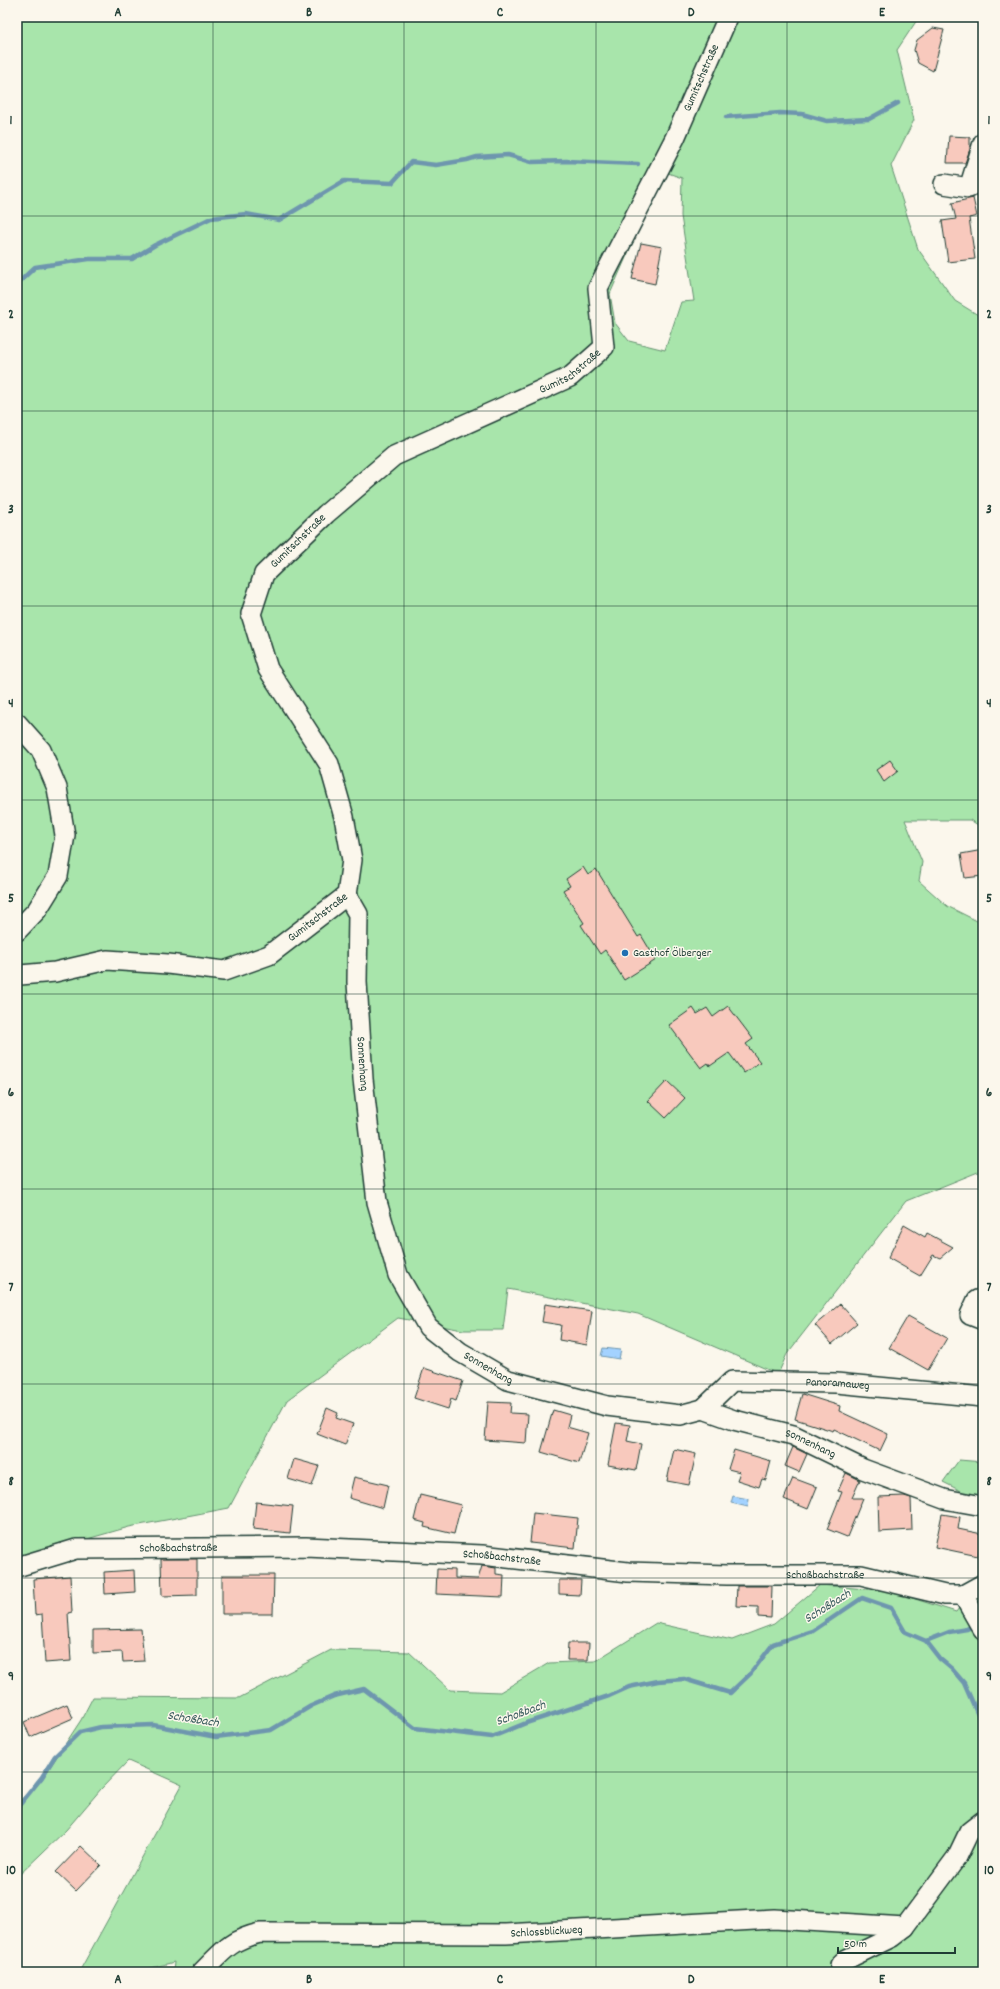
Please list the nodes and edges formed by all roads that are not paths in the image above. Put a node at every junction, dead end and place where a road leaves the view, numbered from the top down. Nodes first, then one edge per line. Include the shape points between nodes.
1 (728, 17) edge
2 (983, 143) edge
3 (944, 184) dead end
4 (17, 723) edge
5 (347, 895) junction
6 (17, 931) edge
7 (17, 973) edge
8 (983, 1298) edge
9 (983, 1320) edge
10 (983, 1397) edge
11 (703, 1409) junction
12 (983, 1506) edge
13 (17, 1567) edge
14 (983, 1584) edge
15 (963, 1595) junction
16 (983, 1630) edge
17 (983, 1821) edge
18 (905, 1927) junction
19 (202, 1972) edge
20 (840, 1972) edge

1 - 5 street, Gumitschstraße via 675,138 598,288 604,347 570,377 394,456 326,514 264,574 250,614 268,668 329,764 344,817 352,860
2 - 3 street via 969,188
4 - 6 street via 41,750 57,788 65,835 58,876 37,910
5 - 7 street, Gumitschstraße via 269,955 224,971 107,960 55,972 20,975
5 - 11 street, Sonnenhang via 358,914 358,982 363,1079 377,1202 398,1275 428,1327 460,1352 508,1380 607,1406 680,1415
8 - 9 street via 977,1300 970,1314
10 - 11 street, Panoramaweg via 836,1383 732,1381
11 - 12 street, Sonnenhang via 793,1435 863,1469 944,1499
13 - 15 street, Schoßbachstraße via 76,1549 306,1547 482,1555 628,1572 861,1575 945,1595
14 - 15 street
15 - 16 street
17 - 18 street via 969,1832 957,1857
18 - 19 street, Schlossblickweg via 774,1919 506,1934 260,1933 230,1944
18 - 20 street via 892,1937 845,1960 840,1965

